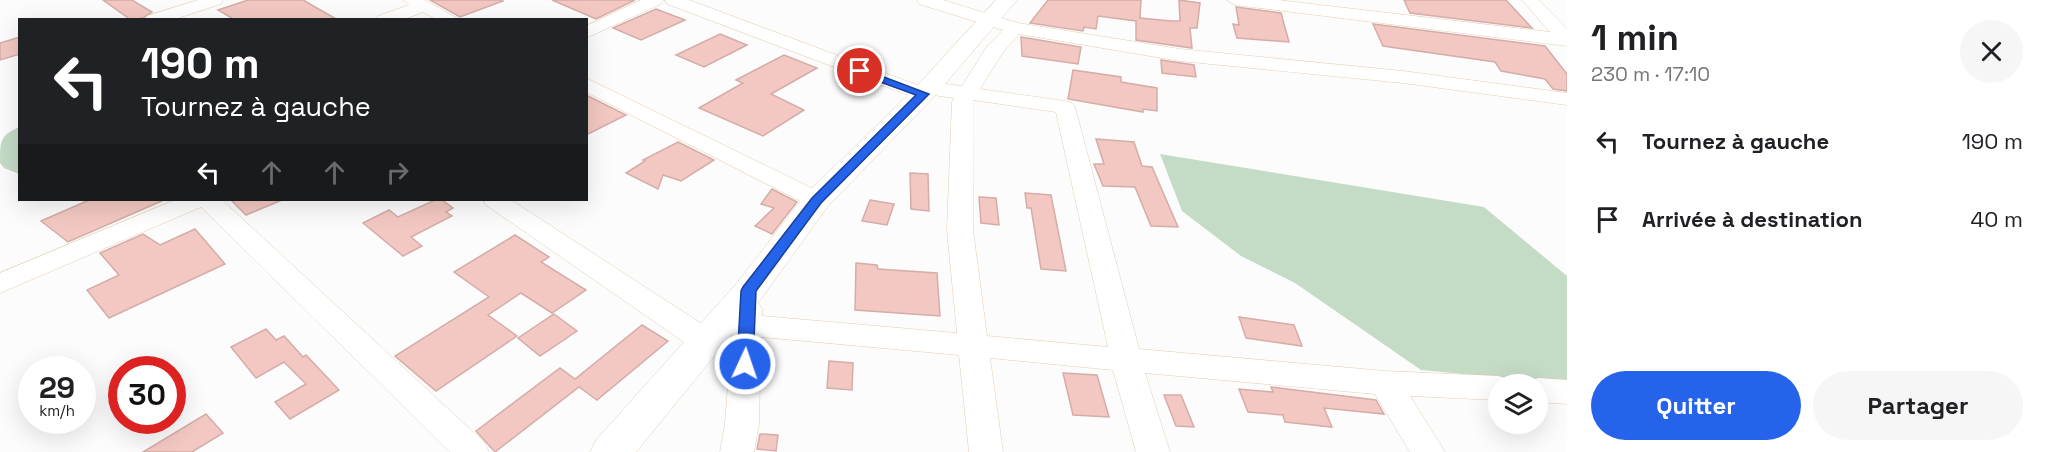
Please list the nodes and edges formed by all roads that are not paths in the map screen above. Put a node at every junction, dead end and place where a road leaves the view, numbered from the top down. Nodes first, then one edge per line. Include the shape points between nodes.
1 (215, 0) edge
2 (655, 0) edge
3 (673, 0) edge
4 (925, 0) edge
5 (1235, 0) edge
6 (1391, 0) edge
7 (1530, 0) edge
8 (418, 3) edge
9 (187, 8) junction
10 (1004, 16) edge
11 (159, 18) edge
12 (203, 18) edge
13 (388, 18) edge
14 (448, 18) edge
15 (1401, 19) junction
16 (588, 32) edge
17 (1567, 40) edge
18 (588, 85) edge
19 (926, 91) junction
20 (967, 94) junction
21 (1567, 99) edge
22 (193, 201) edge
23 (209, 201) edge
24 (496, 201) edge
25 (817, 201) junction
26 (0, 284) edge
27 (749, 291) junction
28 (747, 325) junction
29 (705, 341) junction
30 (974, 345) junction
31 (1126, 360) junction
32 (1385, 383) junction
33 (1488, 388) edge
34 (472, 452) edge
35 (611, 452) edge
36 (737, 452) edge
37 (986, 452) edge
38 (1153, 452) edge
39 (1428, 452) edge

1 - 9 street
2 - 16 street
3 - 19 street
4 - 10 street
5 - 15 street
6 - 15 street
7 - 17 street
8 - 13 street
8 - 14 street
9 - 11 street
9 - 12 street
10 - 19 main road
10 - 20 street via 995,49
10 - 21 street via 1180,55 1403,77
15 - 17 street
18 - 25 street
19 - 20 street
19 - 25 main road
20 - 30 street via 962,102 960,230
20 - 31 street via 1065,107
22 - 26 street
23 - 34 street
24 - 29 street
25 - 27 main road
27 - 28 street
27 - 29 main road
28 - 30 street
28 - 36 street
29 - 35 main road
30 - 31 street
30 - 37 street
31 - 32 street
31 - 38 street
32 - 33 street
32 - 39 street

